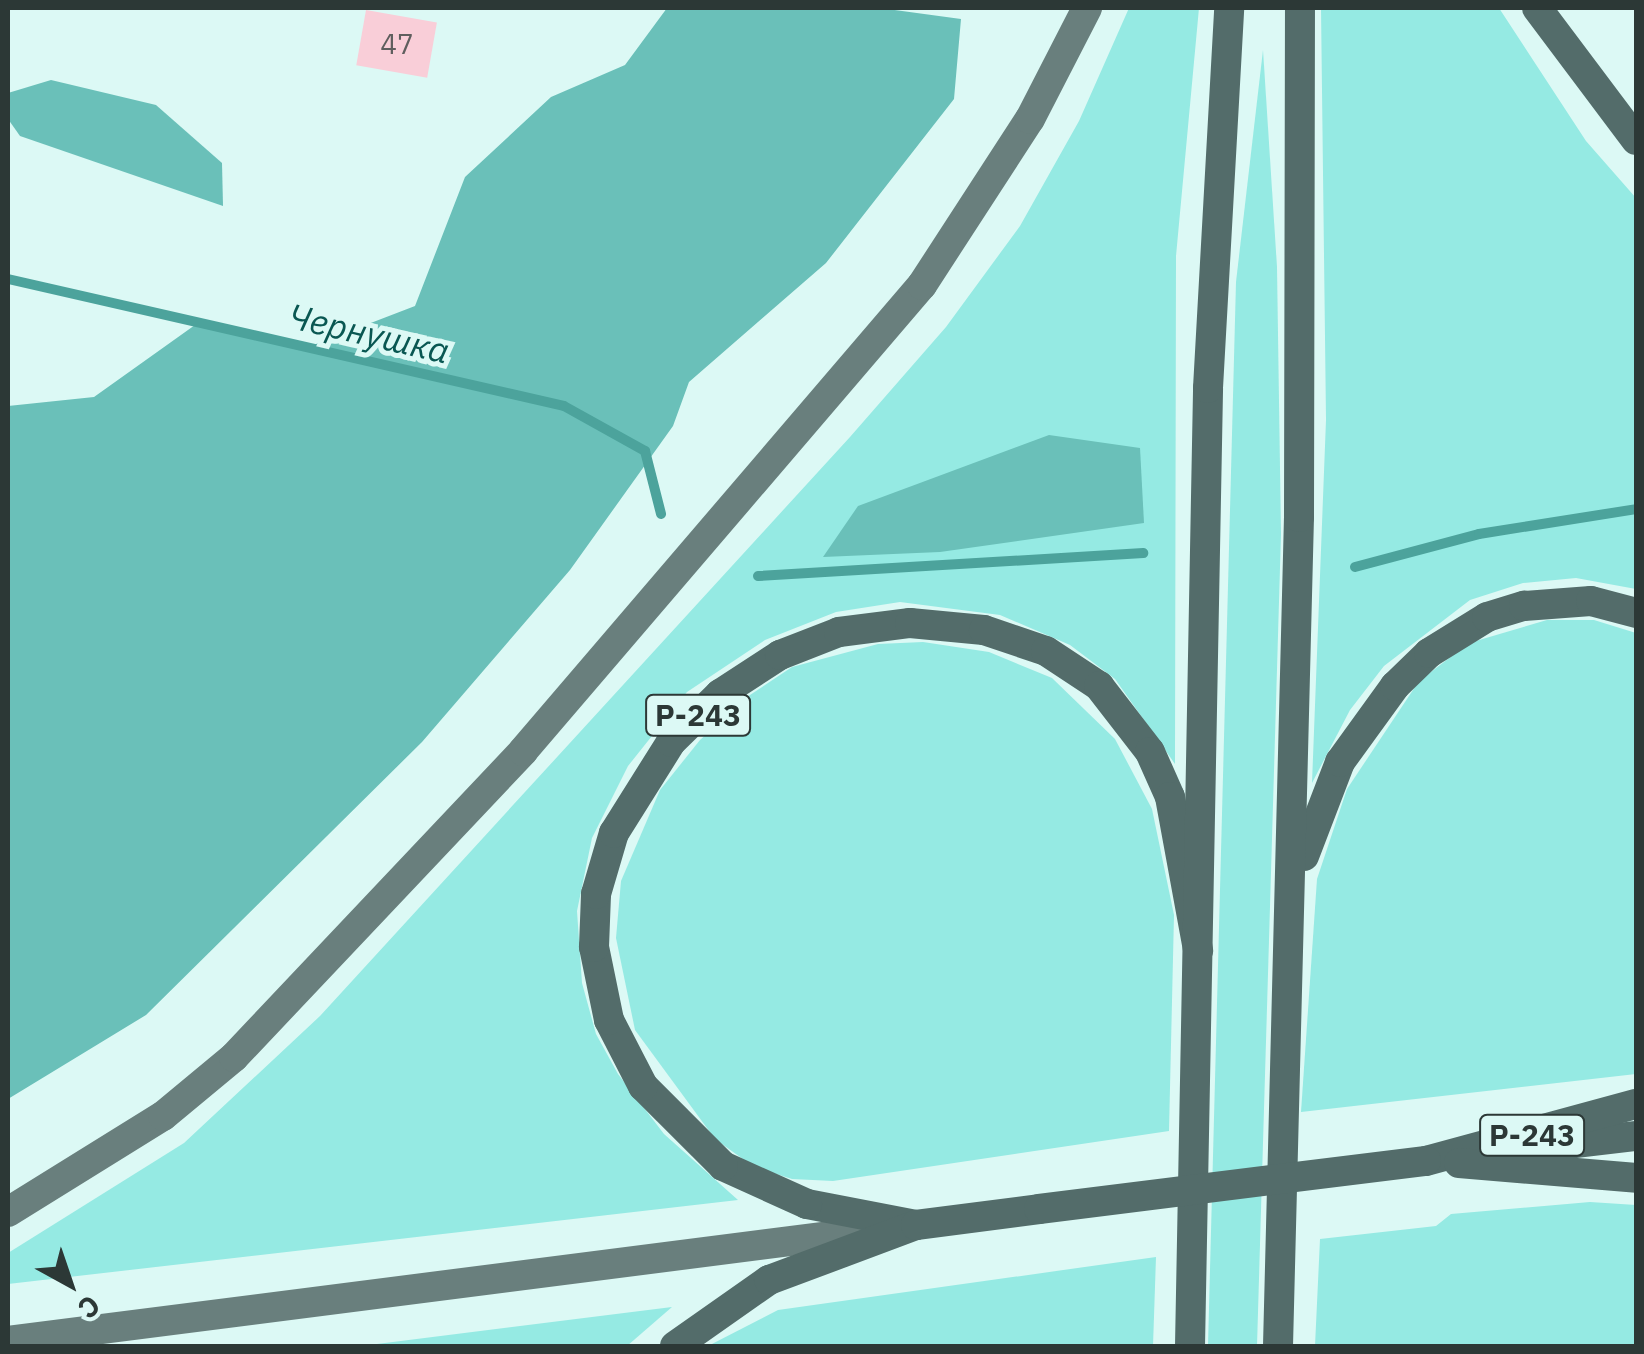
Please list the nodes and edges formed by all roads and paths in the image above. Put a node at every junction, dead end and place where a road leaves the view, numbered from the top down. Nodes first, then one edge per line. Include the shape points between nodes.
1 (1087, 8) edge
2 (1229, 8) edge
3 (1300, 8) edge
4 (1537, 8) edge
5 (1636, 140) edge
6 (1636, 612) edge
7 (1290, 922) junction
8 (1198, 950) junction
9 (1636, 1104) edge
10 (1636, 1136) edge
11 (1426, 1161) junction
12 (1636, 1178) edge
13 (8, 1212) edge
14 (916, 1225) junction
15 (8, 1341) edge
16 (675, 1346) edge
17 (1190, 1346) edge
18 (1278, 1346) edge

1 - 13 main road via 1030,119 922,286 523,751 234,1058 163,1116
2 - 8 highway, Р-243 via 1208,388
3 - 7 highway
4 - 5 highway
6 - 7 highway via 1591,601 1524,606 1487,618 1429,653 1376,711 1327,786 1310,826
7 - 18 highway
8 - 14 highway, Р-243 via 1170,797 1150,752 1098,686 1046,650 984,630 910,623 839,632 780,655 720,694 671,742 614,833 596,894 594,948 609,1020 643,1086 723,1166 808,1204
8 - 17 highway, Р-243
9 - 11 highway, Р-243
10 - 11 highway, Р-243
11 - 12 highway, Р-243
11 - 14 highway, Р-243, bridge
14 - 15 main road, Р-243
14 - 16 highway, Р-243 via 769,1280

